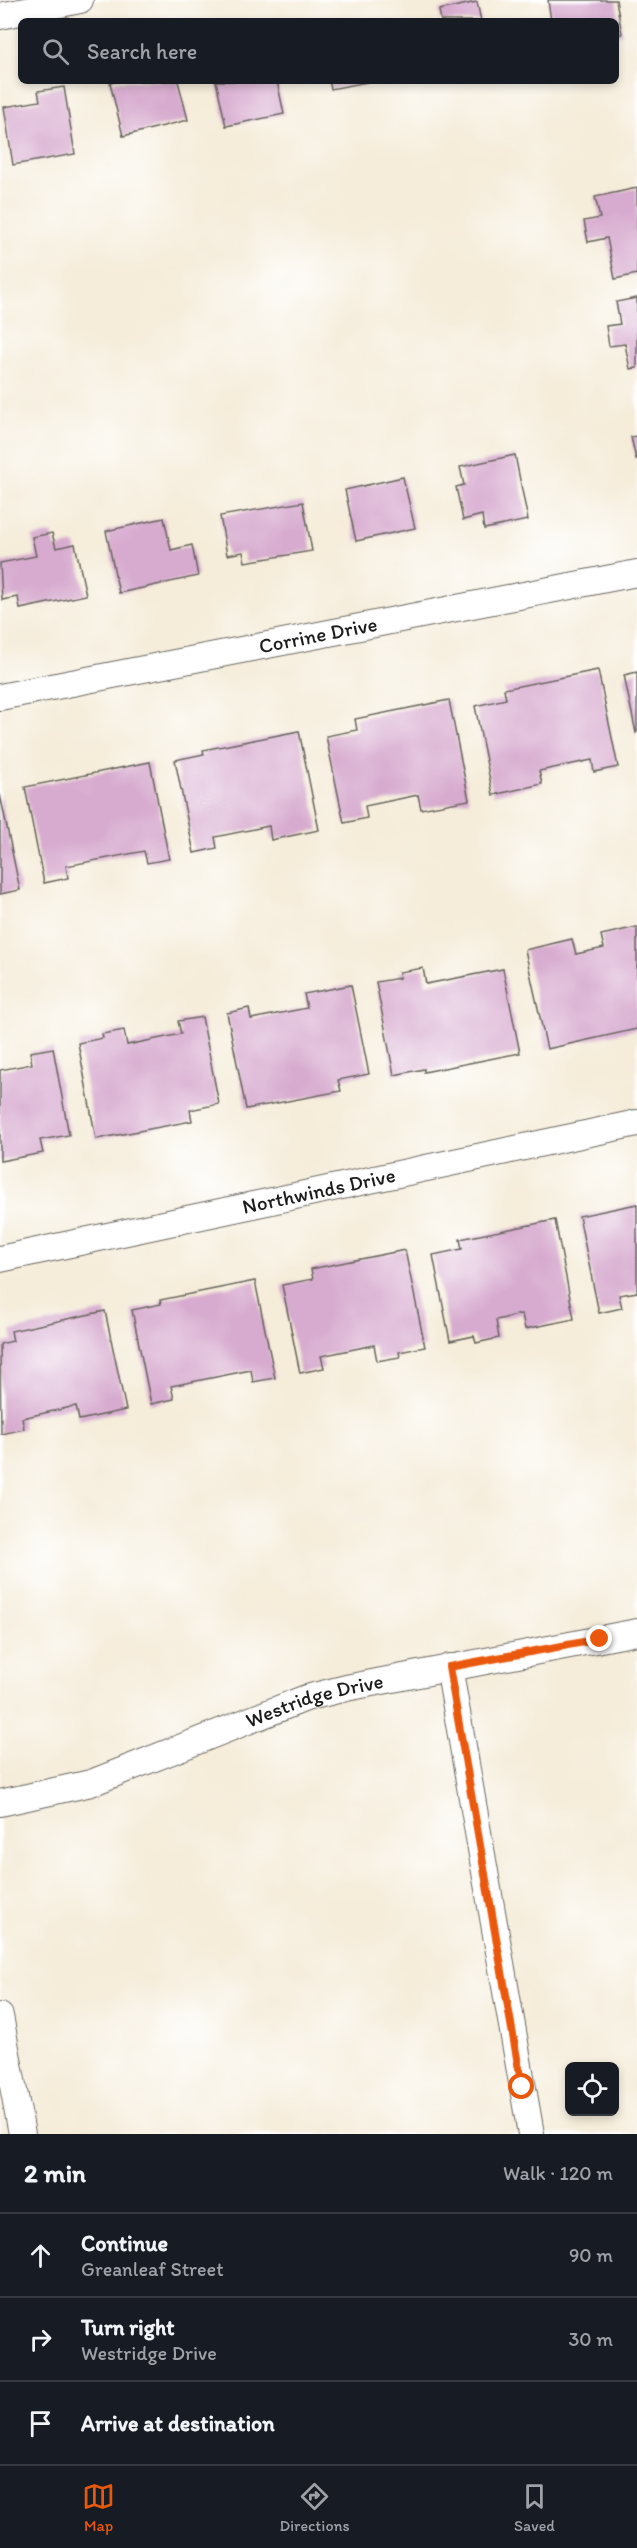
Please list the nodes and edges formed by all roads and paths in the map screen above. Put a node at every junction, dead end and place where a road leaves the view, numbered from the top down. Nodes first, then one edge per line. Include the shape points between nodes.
1 (80, 0) edge
2 (0, 16) edge
3 (637, 573) edge
4 (0, 697) edge
5 (637, 1123) edge
6 (0, 1260) edge
7 (637, 1632) edge
8 (449, 1667) junction
9 (0, 1803) edge
10 (0, 2016) edge
11 (22, 2134) edge
12 (531, 2134) edge

1 - 2 street
3 - 4 street, Corrine Drive
5 - 6 street, Northwinds Drive
7 - 8 street, Westridge Drive
8 - 9 street, Westridge Drive via 306,1698 91,1783
8 - 12 street
10 - 11 street

